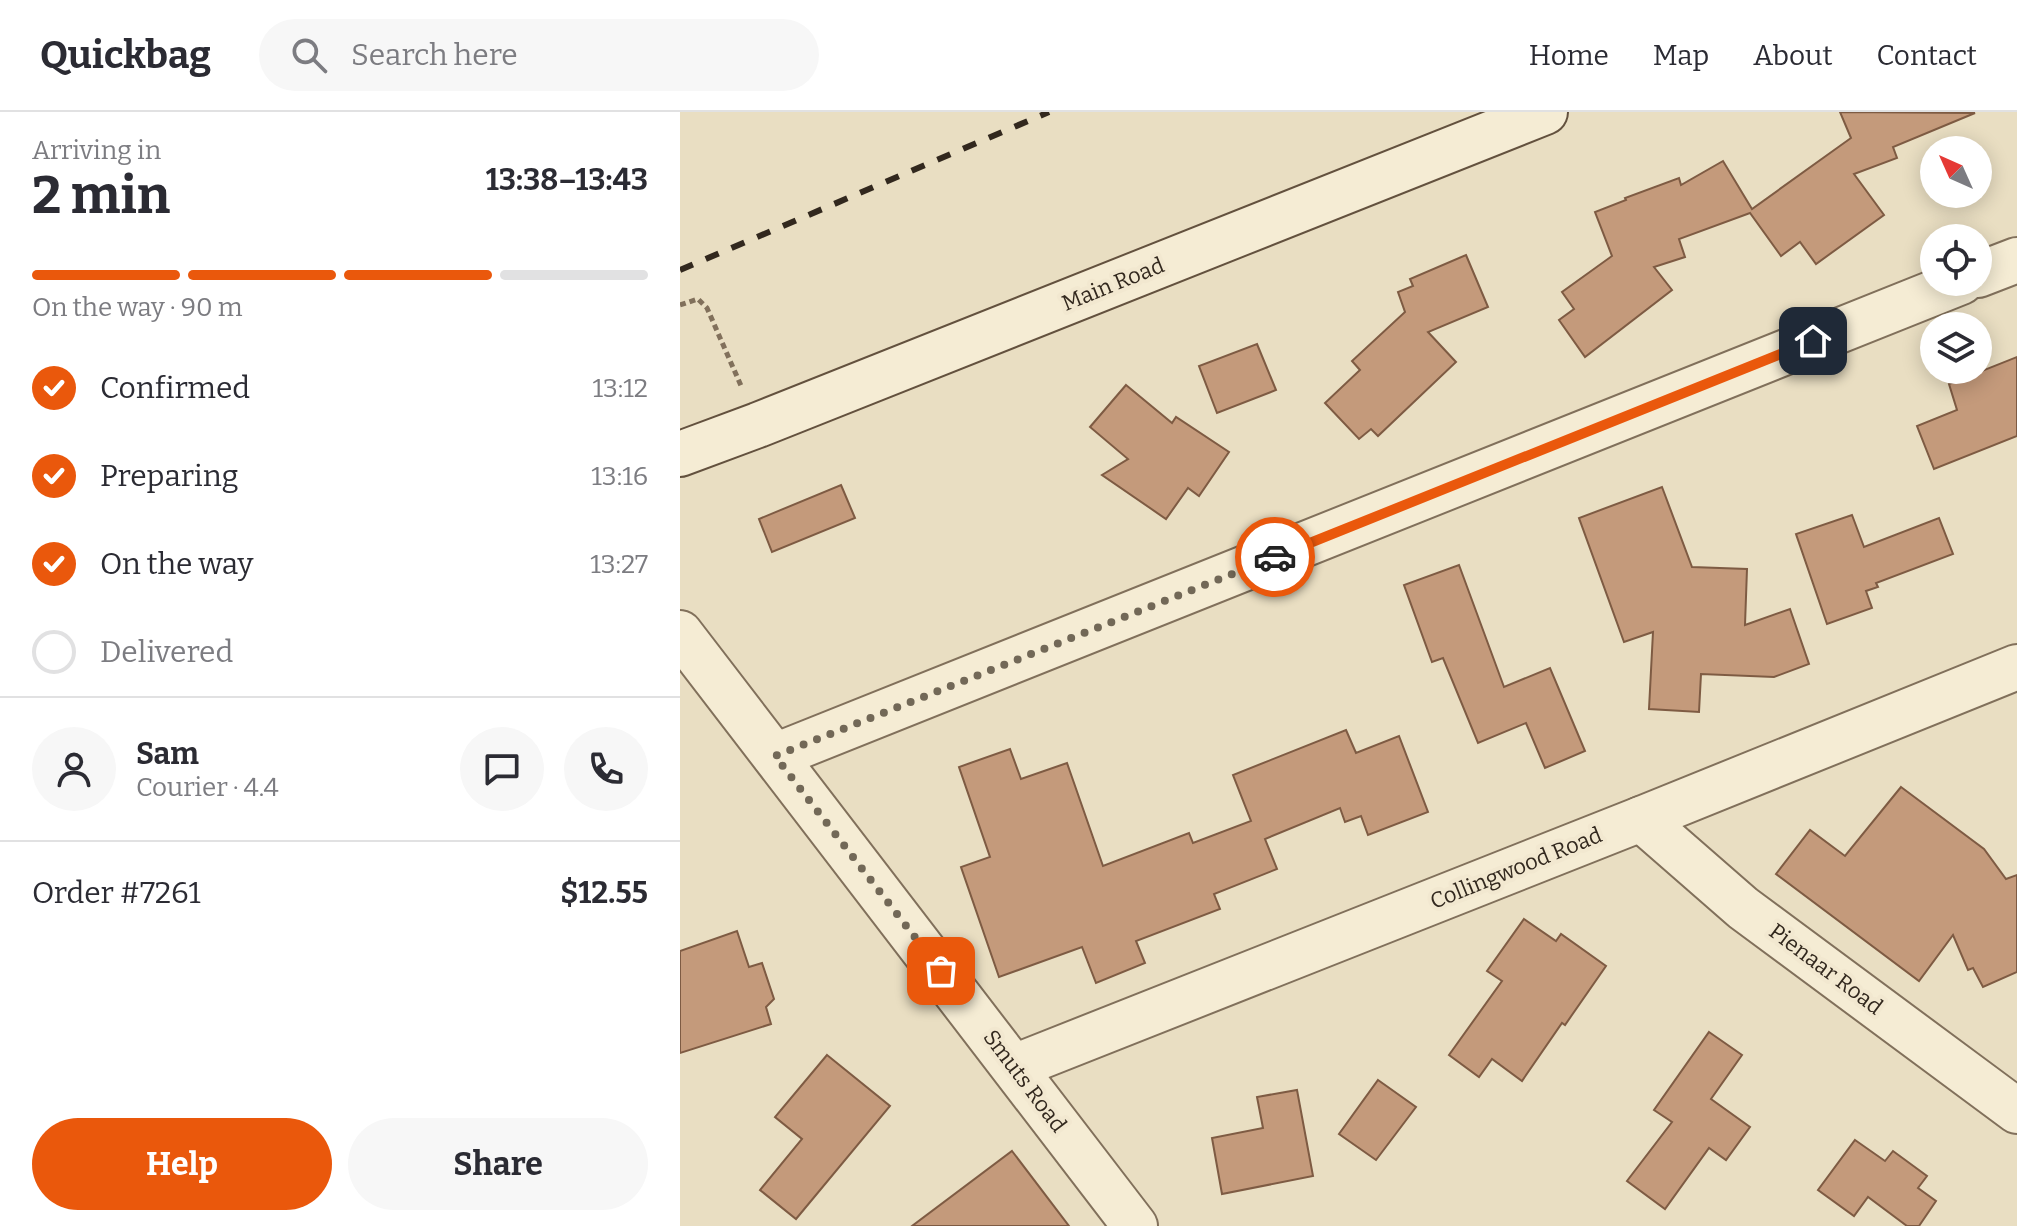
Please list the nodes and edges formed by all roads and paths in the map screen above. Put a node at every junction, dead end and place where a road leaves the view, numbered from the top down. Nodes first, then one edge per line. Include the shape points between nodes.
1 (1545, 112) edge
2 (2017, 260) edge
3 (1992, 270) edge
4 (1926, 296) edge
5 (680, 305) edge
6 (758, 425) junction
7 (680, 454) edge
8 (680, 633) edge
9 (2017, 667) edge
10 (775, 756) junction
11 (1641, 819) junction
12 (1014, 1067) junction
13 (2017, 1111) edge
14 (1135, 1226) edge

1 - 6 street, Main Road
2 - 3 street
4 - 10 street
5 - 6 path via 698,299 707,308
6 - 7 street, Main Road
8 - 10 street, Smuts Road
9 - 11 street, Collingwood Road
10 - 12 street, Smuts Road
11 - 12 street, Collingwood Road
11 - 13 street, Pienaar Road via 1743,908
12 - 14 street, Smuts Road

